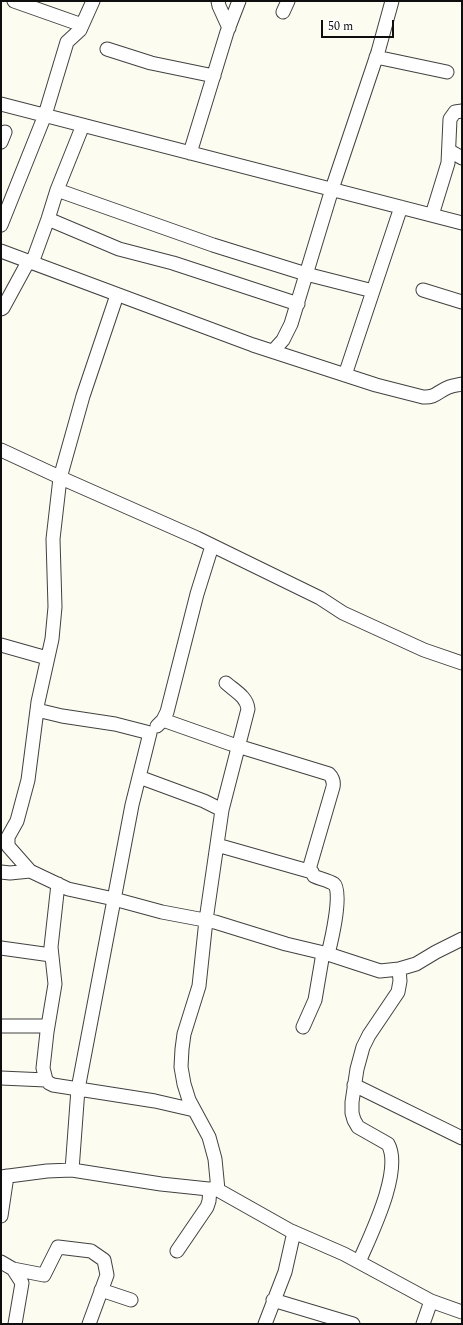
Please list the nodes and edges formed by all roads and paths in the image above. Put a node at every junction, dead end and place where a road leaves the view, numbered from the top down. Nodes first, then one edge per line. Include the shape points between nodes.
1 (14, 1) edge
2 (93, 1) edge
3 (218, 1) edge
4 (240, 1) edge
5 (392, 1) edge
6 (82, 25) junction
7 (229, 28) junction
8 (107, 49) dead end
9 (376, 57) junction
10 (446, 72) dead end
11 (214, 76) junction
12 (1, 104) edge
13 (462, 111) edge
14 (45, 116) junction
15 (83, 125) junction
16 (450, 151) junction
17 (190, 153) junction
18 (462, 158) edge
19 (332, 189) junction
20 (57, 190) junction
21 (401, 207) junction
22 (432, 215) junction
23 (48, 219) junction
24 (462, 223) edge
25 (1, 225) edge
26 (1, 251) edge
27 (30, 263) junction
28 (306, 274) junction
29 (423, 290) dead end
30 (373, 291) junction
31 (117, 295) junction
32 (462, 302) edge
33 (298, 304) junction
34 (1, 309) edge
35 (274, 351) junction
36 (345, 375) junction
37 (461, 385) edge
38 (1, 450) edge
39 (60, 478) junction
40 (212, 546) junction
41 (1, 645) edge
42 (47, 658) junction
43 (462, 663) edge
44 (226, 683) dead end
45 (37, 710) junction
46 (163, 720) junction
47 (150, 733) junction
48 (238, 746) junction
49 (139, 777) junction
50 (222, 810) junction
51 (5, 834) edge
52 (217, 845) junction
53 (30, 871) junction
54 (1, 872) edge
55 (312, 872) junction
56 (58, 884) junction
57 (114, 899) junction
58 (206, 920) junction
59 (462, 939) edge
60 (1, 948) edge
61 (326, 953) junction
62 (51, 955) junction
63 (399, 969) junction
64 (1, 1026) edge
65 (48, 1026) junction
66 (303, 1027) dead end
67 (1, 1078) edge
68 (46, 1080) junction
69 (354, 1085) junction
70 (78, 1089) junction
71 (194, 1110) junction
72 (462, 1138) edge
73 (72, 1170) junction
74 (4, 1177) edge
75 (214, 1190) junction
76 (1, 1216) edge
77 (294, 1232) junction
78 (177, 1251) dead end
79 (1, 1262) edge
80 (359, 1262) junction
81 (13, 1269) junction
82 (101, 1290) junction
83 (131, 1300) dead end
84 (274, 1300) junction
85 (431, 1301) junction
86 (462, 1312) edge
87 (14, 1324) edge
88 (89, 1324) edge
89 (265, 1324) edge
90 (352, 1324) edge
91 (423, 1324) edge

1 - 6 street
2 - 6 street
3 - 7 street
4 - 7 street
5 - 9 street
6 - 14 street via 67,42
7 - 11 street
8 - 11 street via 151,63
9 - 10 street
9 - 19 street
11 - 17 street
12 - 14 street
13 - 16 street via 455,112 450,119
14 - 15 street
14 - 25 street
15 - 17 street
15 - 20 street
16 - 18 street
16 - 22 street
17 - 19 street
19 - 21 street
19 - 28 street
20 - 23 street
20 - 28 street via 213,245
21 - 22 street
21 - 30 street
22 - 24 street
23 - 27 street
23 - 33 street via 119,249
26 - 27 street
27 - 31 street
27 - 34 street
28 - 30 street
28 - 33 street
29 - 32 street
30 - 36 street
31 - 35 street
31 - 39 street via 83,396
33 - 35 street via 283,340
35 - 36 street
36 - 37 street via 423,398 434,397 449,387
38 - 39 street
39 - 40 street
39 - 42 street via 53,539 55,607
40 - 43 street via 320,598 343,613 424,650
40 - 46 street
41 - 42 street
42 - 45 street
44 - 48 street via 247,702 248,709
45 - 47 street
45 - 51 street via 28,780 17,821
46 - 47 street
46 - 48 street
47 - 49 street
48 - 50 street
48 - 55 street via 329,774 332,778 334,783 310,866
49 - 50 street
49 - 57 street
50 - 52 street
51 - 53 street via 8,846
52 - 55 street
52 - 58 street
53 - 54 street
53 - 56 street
55 - 61 street via 314,876 334,884 336,888 338,902
56 - 57 street via 68,889
56 - 62 street
57 - 58 street
57 - 70 street
58 - 61 street
58 - 71 street via 199,986 182,1048 184,1084
59 - 63 street via 416,964
60 - 62 street
61 - 63 street via 380,971
61 - 66 street via 315,1000
62 - 65 street via 55,984
63 - 69 street via 400,987 363,1047
64 - 65 street
65 - 68 street via 43,1068
67 - 68 street
68 - 70 street via 49,1084
69 - 72 street
69 - 80 street via 354,1120 358,1127 388,1144 391,1148 392,1163 381,1211
70 - 71 street
70 - 73 street
71 - 75 street via 211,1142 215,1158
73 - 74 street
73 - 75 street
74 - 76 street
75 - 77 street
75 - 78 street
77 - 80 street
77 - 84 street
79 - 81 street
80 - 85 street
81 - 82 street via 44,1275 58,1247 91,1251 104,1260 107,1275
81 - 87 street via 22,1283
82 - 83 street
82 - 88 street
84 - 89 street
84 - 90 street
85 - 86 street
85 - 91 street

